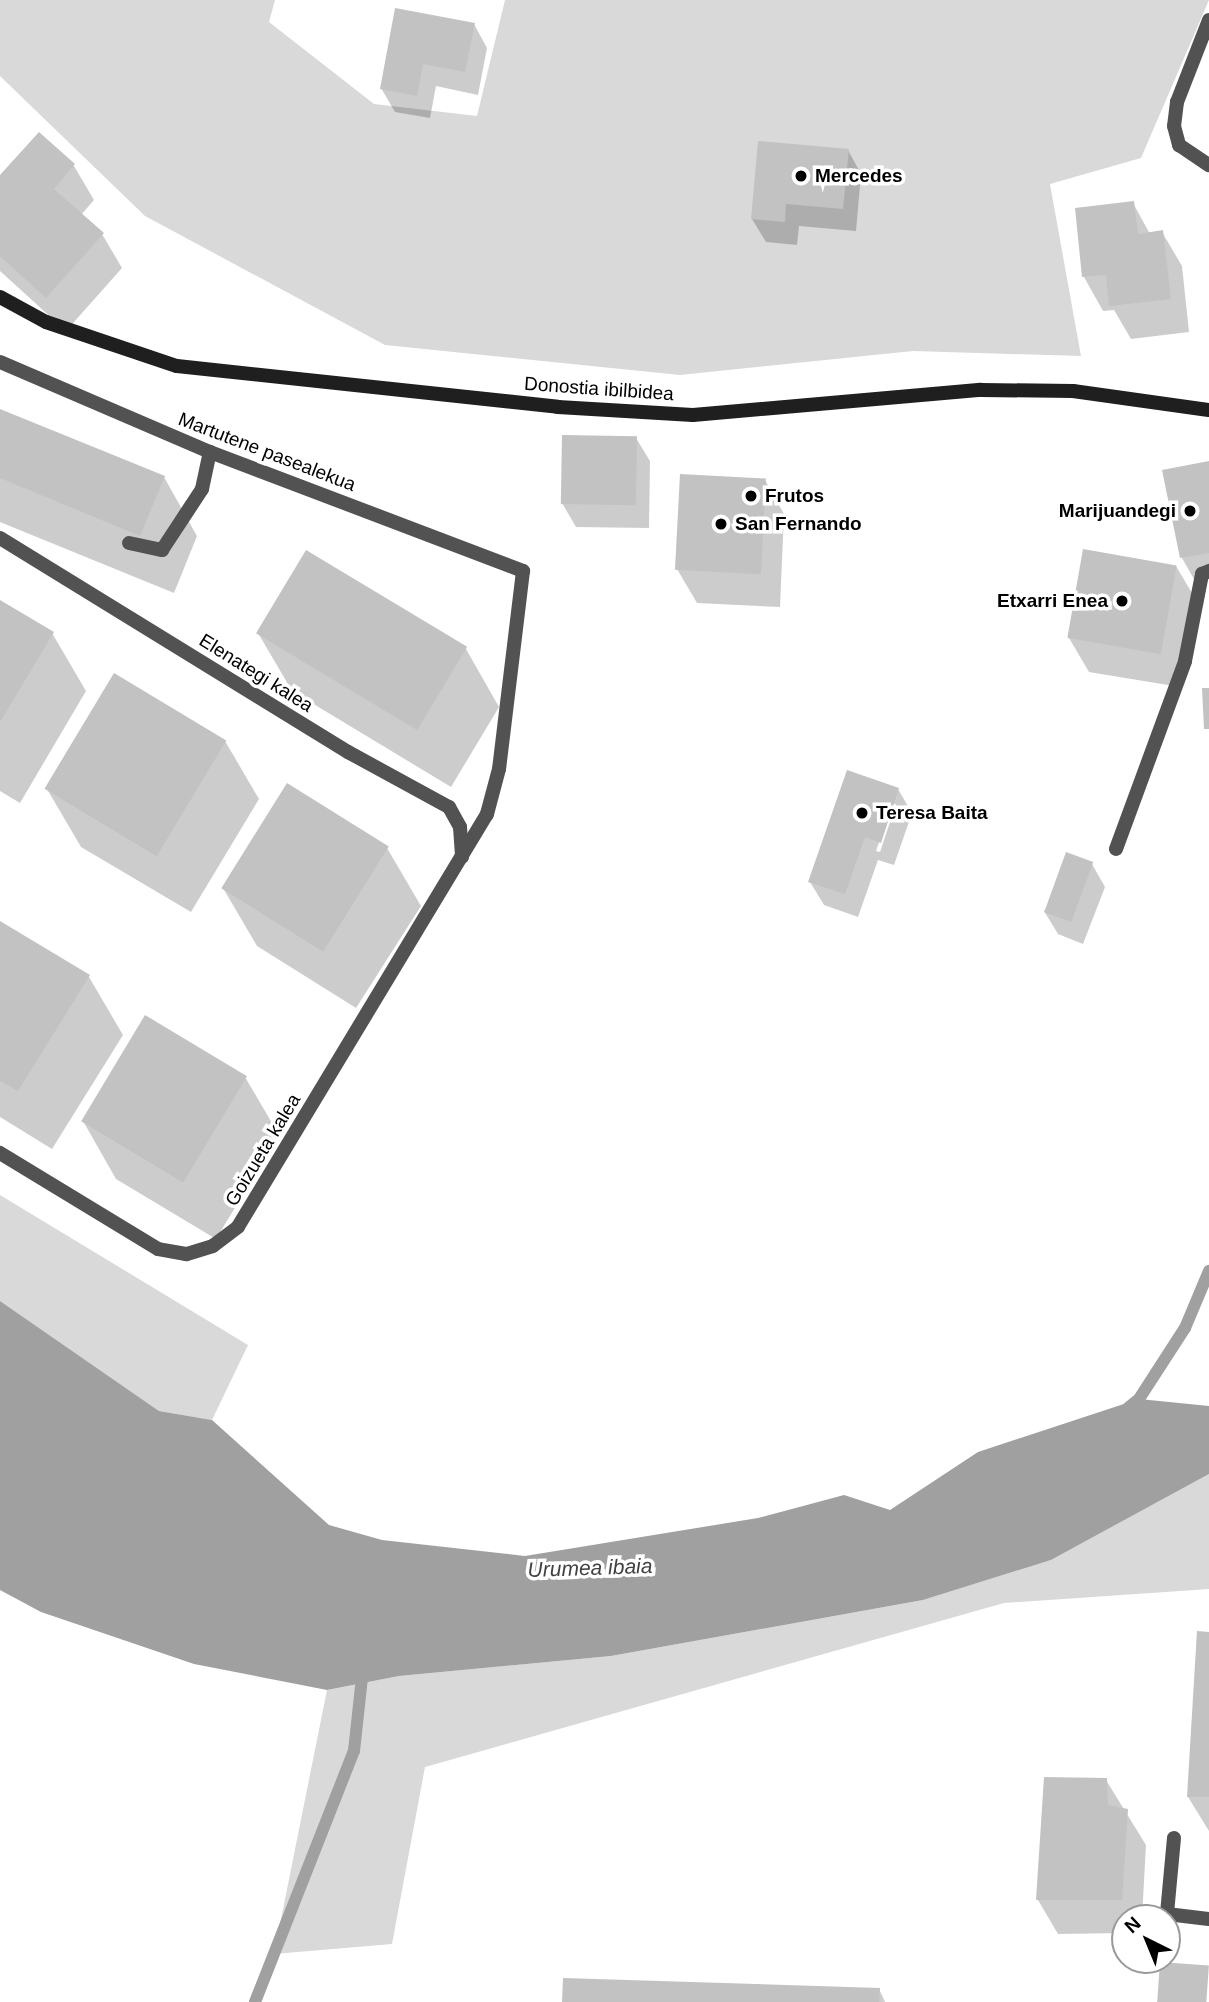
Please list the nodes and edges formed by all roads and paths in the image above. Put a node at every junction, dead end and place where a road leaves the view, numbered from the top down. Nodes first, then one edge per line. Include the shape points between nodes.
1 (1209, 20) edge
2 (1209, 165) edge
3 (0, 296) edge
4 (0, 362) edge
5 (1209, 410) edge
6 (210, 452) junction
7 (0, 538) edge
8 (129, 543) dead end
9 (523, 571) joint
10 (1209, 571) edge
11 (1116, 849) dead end
12 (462, 858) junction
13 (0, 1153) edge
14 (1174, 1838) dead end
15 (1209, 1919) edge

1 - 2 street via 1177,102 1174,126 1180,145
3 - 5 main road, Donostia ibilbidea via 46,322 177,366 558,407 731,414 981,390 1073,391
4 - 6 street, Martutene pasealekua
6 - 8 street via 202,489 162,550
6 - 9 street, Martutene pasealekua
7 - 12 street, Elenategi kalea via 348,752 449,807 460,827
9 - 12 street, Goizueta kalea via 499,769 487,814
10 - 11 street via 1202,574 1185,661
12 - 13 street, Goizueta kalea via 239,1227 213,1246 186,1254 158,1249
14 - 15 street via 1167,1914

